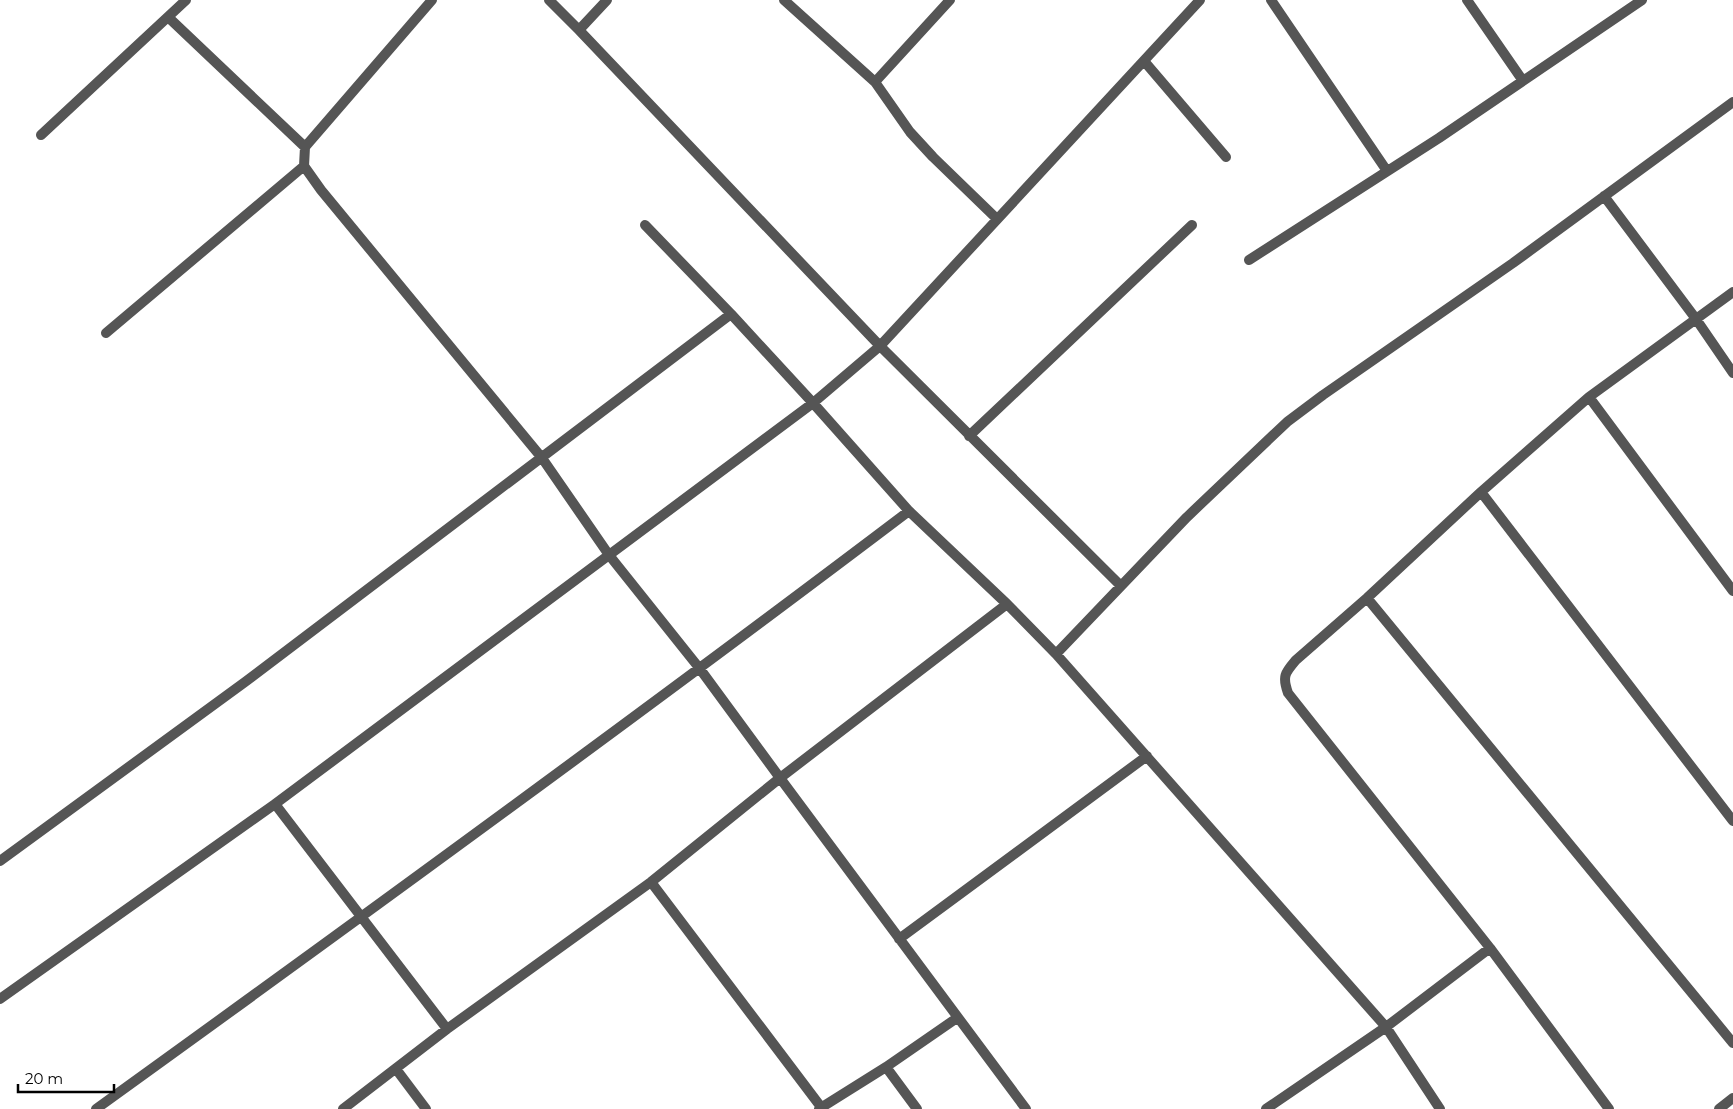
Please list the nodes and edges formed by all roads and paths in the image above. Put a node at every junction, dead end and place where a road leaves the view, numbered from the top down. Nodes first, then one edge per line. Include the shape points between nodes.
1 (186, 0) edge
2 (432, 0) edge
3 (549, 0) edge
4 (607, 0) edge
5 (784, 0) edge
6 (950, 0) edge
7 (1200, 0) edge
8 (1271, 0) edge
9 (1467, 0) edge
10 (1642, 0) edge
11 (168, 17) junction
12 (579, 30) junction
13 (1144, 61) junction
14 (1523, 81) junction
15 (875, 82) junction
16 (1733, 102) edge
17 (41, 135) dead end
18 (305, 147) junction
19 (1226, 157) dead end
20 (304, 166) junction
21 (1387, 171) junction
22 (1604, 196) junction
23 (997, 219) junction
24 (645, 225) dead end
25 (1192, 225) dead end
26 (1249, 260) dead end
27 (1733, 292) edge
28 (731, 314) junction
29 (1696, 319) junction
30 (106, 333) dead end
31 (880, 346) junction
32 (1733, 374) edge
33 (1589, 397) junction
34 (813, 403) junction
35 (969, 436) junction
36 (542, 458) junction
37 (1481, 492) junction
38 (909, 511) junction
39 (609, 555) junction
40 (1120, 585) junction
41 (1733, 591) edge
42 (1367, 598) junction
43 (1007, 604) junction
44 (1056, 654) junction
45 (700, 668) junction
46 (1147, 756) junction
47 (780, 778) junction
48 (275, 804) junction
49 (1733, 822) edge
50 (0, 861) edge
51 (651, 882) junction
52 (362, 918) junction
53 (899, 939) junction
54 (1490, 948) junction
55 (0, 999) edge
56 (957, 1018) junction
57 (1386, 1027) junction
58 (447, 1029) junction
59 (1733, 1043) edge
60 (886, 1067) junction
61 (396, 1069) junction
62 (1733, 1098) edge
63 (820, 1108) edge
64 (96, 1109) edge
65 (343, 1109) edge
66 (426, 1109) edge
67 (917, 1109) edge
68 (1026, 1109) edge
69 (1266, 1109) edge
70 (1440, 1109) edge
71 (1609, 1109) edge
72 (1719, 1109) edge

1 - 11 street
2 - 18 street
3 - 12 street
4 - 12 street
5 - 15 street
6 - 15 street
7 - 13 street
8 - 21 street
9 - 14 street
10 - 14 street
11 - 17 street
11 - 18 street
12 - 31 street
13 - 19 street
13 - 23 street
14 - 21 street
15 - 23 street via 916,138
16 - 22 street
18 - 20 street
20 - 30 street
20 - 36 street
21 - 26 street
22 - 29 street
22 - 40 street via 1513,264 1287,422
23 - 31 street
24 - 28 street
25 - 35 street
27 - 29 street
28 - 34 street
28 - 36 street
29 - 32 street
29 - 33 street
31 - 34 street
31 - 35 street
33 - 37 street
33 - 41 street
34 - 38 street
34 - 39 street
35 - 40 street
36 - 39 street
36 - 50 street via 245,682
37 - 42 street
37 - 49 street
38 - 43 street
38 - 45 street
39 - 45 street
39 - 48 street
40 - 44 street
42 - 54 street via 1296,660 1284,681 1288,693
42 - 59 street
43 - 44 street
43 - 47 street
44 - 46 street
45 - 47 street
45 - 52 street
46 - 53 street
46 - 57 street
47 - 51 street
47 - 53 street
48 - 52 street
48 - 55 street
51 - 58 street
51 - 63 street
52 - 58 street
52 - 64 street
53 - 56 street
54 - 57 street
54 - 71 street
56 - 60 street
56 - 68 street
57 - 69 street
57 - 70 street
58 - 61 street
60 - 63 street
60 - 67 street
61 - 65 street
61 - 66 street
62 - 72 street

